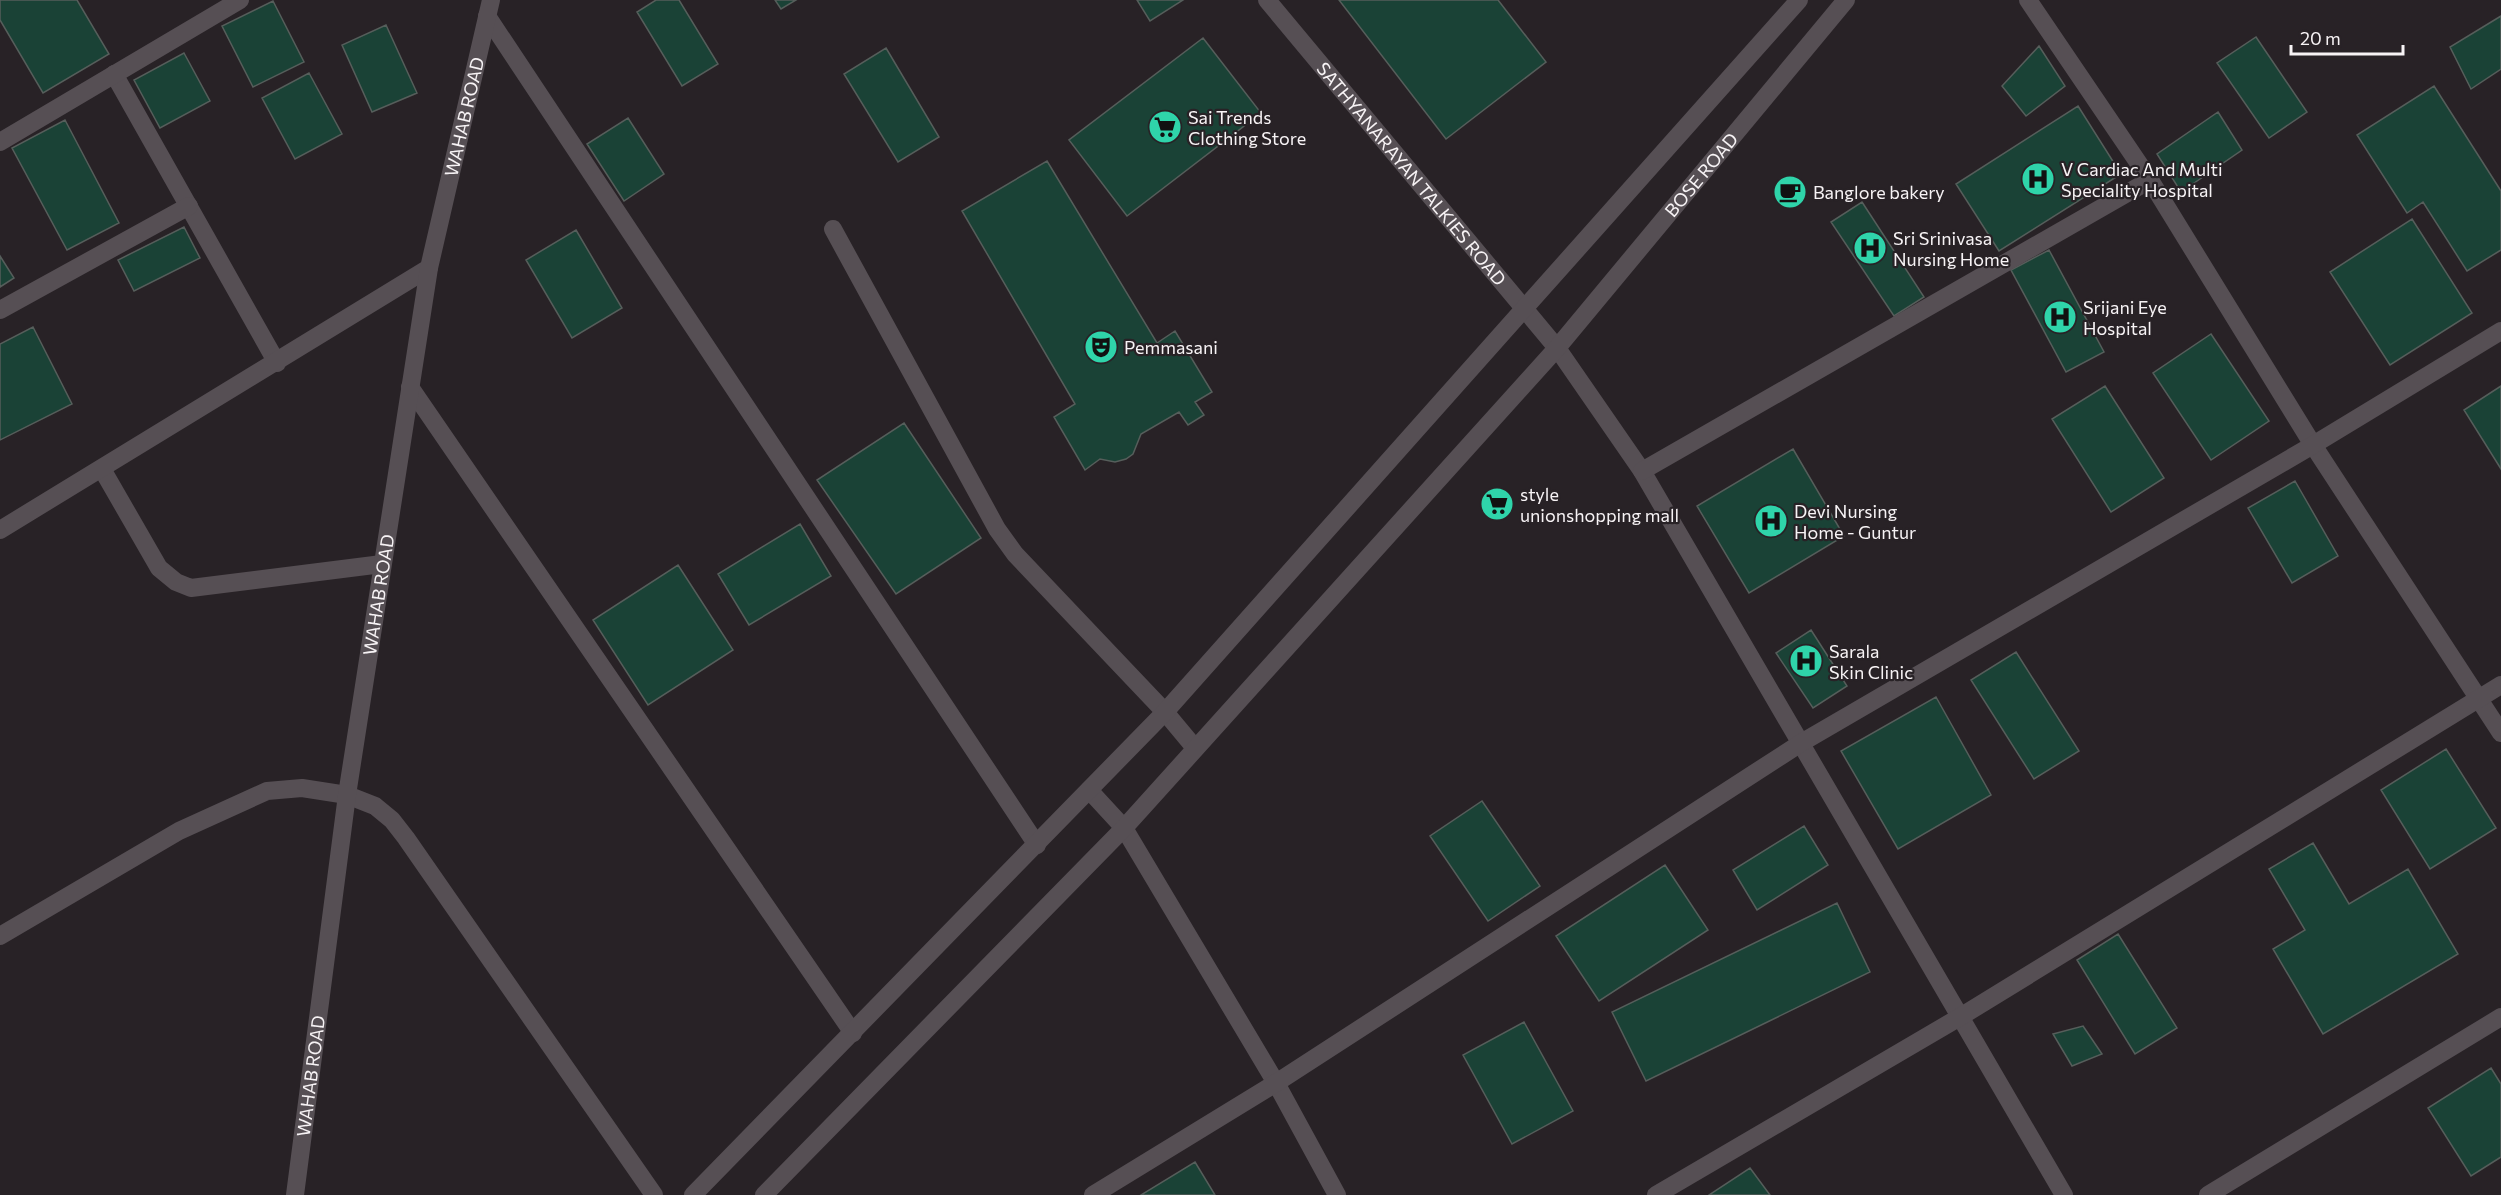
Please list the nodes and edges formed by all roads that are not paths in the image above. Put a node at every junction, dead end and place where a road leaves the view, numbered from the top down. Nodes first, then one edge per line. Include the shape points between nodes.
1 (240, 0) edge
2 (1267, 0) edge
3 (1799, 0) edge
4 (1846, 0) edge
5 (2028, 0) edge
6 (489, 8) edge
7 (114, 74) junction
8 (0, 141) edge
9 (2150, 180) junction
10 (189, 206) junction
11 (833, 229) dead end
12 (429, 268) junction
13 (1524, 309) junction
14 (0, 310) edge
15 (2501, 331) edge
16 (1557, 348) junction
17 (277, 363) junction
18 (410, 387) junction
19 (2313, 445) junction
20 (102, 469) junction
21 (1642, 471) junction
22 (0, 530) edge
23 (382, 564) junction
24 (2501, 685) edge
25 (2478, 699) junction
26 (1165, 712) junction
27 (2501, 733) edge
28 (1801, 743) junction
29 (1196, 748) junction
30 (1089, 790) junction
31 (347, 795) junction
32 (1124, 828) junction
33 (1036, 845) junction
34 (0, 936) edge
35 (1960, 1017) junction
36 (2501, 1017) edge
37 (853, 1033) junction
38 (1276, 1083) junction
39 (295, 1195) edge
40 (654, 1195) edge
41 (693, 1195) edge
42 (764, 1195) edge
43 (1093, 1195) edge
44 (1337, 1195) edge
45 (1656, 1195) edge
46 (2064, 1195) edge
47 (2208, 1195) edge

1 - 7 street
2 - 13 street, SATHYANARAYAN TALKIES ROAD
3 - 13 street
4 - 16 street, BOSE ROAD
5 - 9 street
6 - 12 street, WAHAB ROAD
6 - 33 street
7 - 8 street
7 - 10 street
9 - 19 street
9 - 21 street
10 - 14 street
10 - 17 street
11 - 26 street via 997,529 1015,554
12 - 17 street
12 - 18 street, WAHAB ROAD
13 - 16 street, SATHYANARAYAN TALKIES ROAD
13 - 26 street
15 - 19 street
16 - 21 street, SATHYANARAYAN TALKIES ROAD
16 - 29 street, BOSE ROAD
17 - 20 street
18 - 23 street, WAHAB ROAD
18 - 37 street
19 - 25 street
19 - 28 street
20 - 22 street
20 - 23 street via 159,568 191,588
21 - 28 street, SATHYANARAYAN TALKIES ROAD
23 - 31 street, WAHAB ROAD
24 - 25 street
25 - 27 street
25 - 35 street
26 - 29 street
26 - 30 street
28 - 35 street, SATHYANARAYAN TALKIES ROAD
28 - 38 street
29 - 32 street, BOSE ROAD
30 - 32 street
30 - 33 street
31 - 34 street via 302,788 267,791 179,831
31 - 39 street, WAHAB ROAD
31 - 40 street via 375,807 406,838
32 - 38 street
32 - 42 street, BOSE ROAD
33 - 37 street
35 - 45 street
35 - 46 street, SATHYANARAYAN TALKIES ROAD
36 - 47 street
37 - 41 street
38 - 43 street
38 - 44 street

